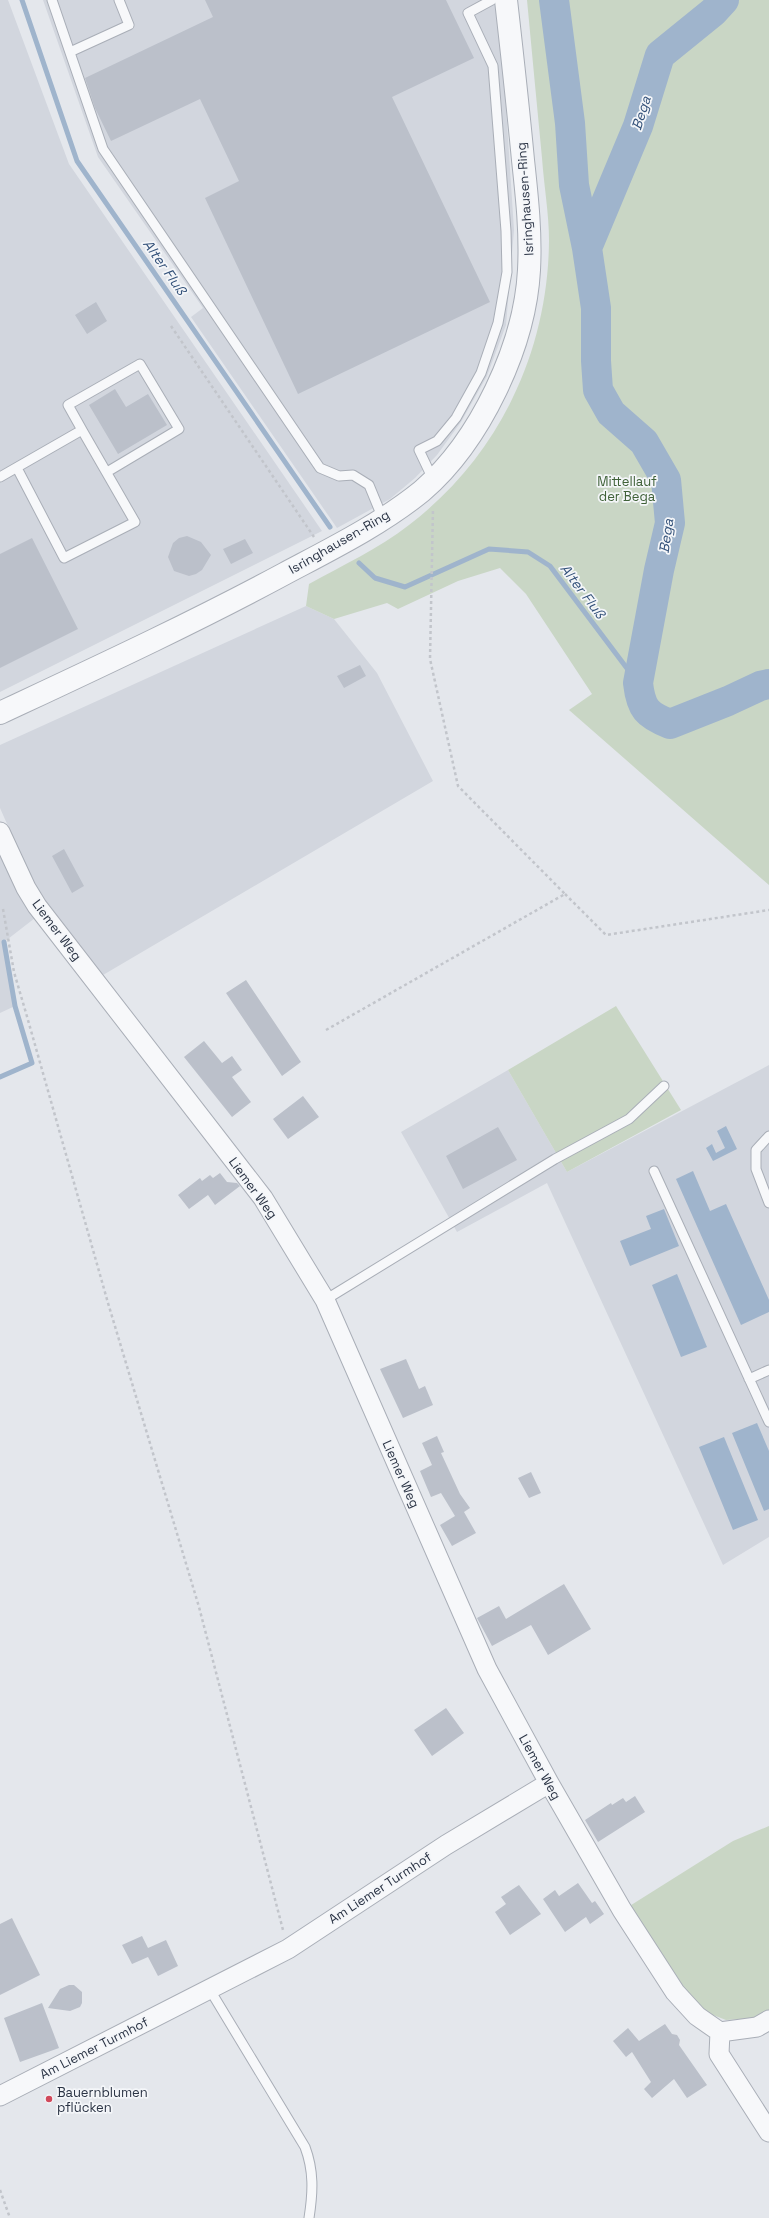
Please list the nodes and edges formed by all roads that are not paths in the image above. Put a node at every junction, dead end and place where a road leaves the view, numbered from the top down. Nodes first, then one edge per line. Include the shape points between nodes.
1 (52, 0) edge
2 (120, 0) edge
3 (492, 0) edge
4 (506, 0) edge
5 (70, 52) junction
6 (82, 430) junction
7 (17, 468) junction
8 (107, 472) junction
9 (0, 477) edge
10 (429, 483) junction
11 (383, 519) junction
12 (0, 713) edge
13 (0, 832) edge
14 (664, 1086) dead end
15 (769, 1136) edge
16 (654, 1171) dead end
17 (769, 1203) edge
18 (325, 1300) junction
19 (769, 1370) edge
20 (750, 1379) junction
21 (769, 1422) edge
22 (549, 1783) junction
23 (210, 1990) junction
24 (769, 2020) edge
25 (720, 2032) junction
26 (0, 2096) edge
27 (769, 2132) edge
28 (309, 2218) edge

1 - 5 lane
2 - 5 lane via 129,25
3 - 10 lane via 468,13 493,66 507,272 498,323 481,373 456,418 437,441 419,450 429,471
4 - 10 street, Isringhausen-Ring via 529,225 529,272 520,326 503,379 476,426
5 - 11 lane via 103,149 320,468 339,476 353,475 369,485
6 - 7 lane
6 - 8 lane
6 - 8 lane via 68,405 140,364 179,429
7 - 8 lane via 64,558 135,522
7 - 9 lane
10 - 11 street, Isringhausen-Ring
11 - 12 street, Isringhausen-Ring via 206,616
13 - 18 street, Liemer Weg via 37,906 263,1198
14 - 18 lane via 629,1119 555,1158
15 - 17 lane via 756,1150 756,1168
16 - 20 lane
18 - 22 street, Liemer Weg via 487,1669
19 - 20 lane
20 - 21 lane
22 - 23 street, Am Liemer Turmhof via 446,1845 288,1949
22 - 25 street, Liemer Weg via 622,1910 675,1992 697,2016
23 - 26 street, Am Liemer Turmhof
23 - 28 lane via 305,2147 312,2166 312,2201
24 - 25 street via 757,2027
25 - 27 street via 719,2054

